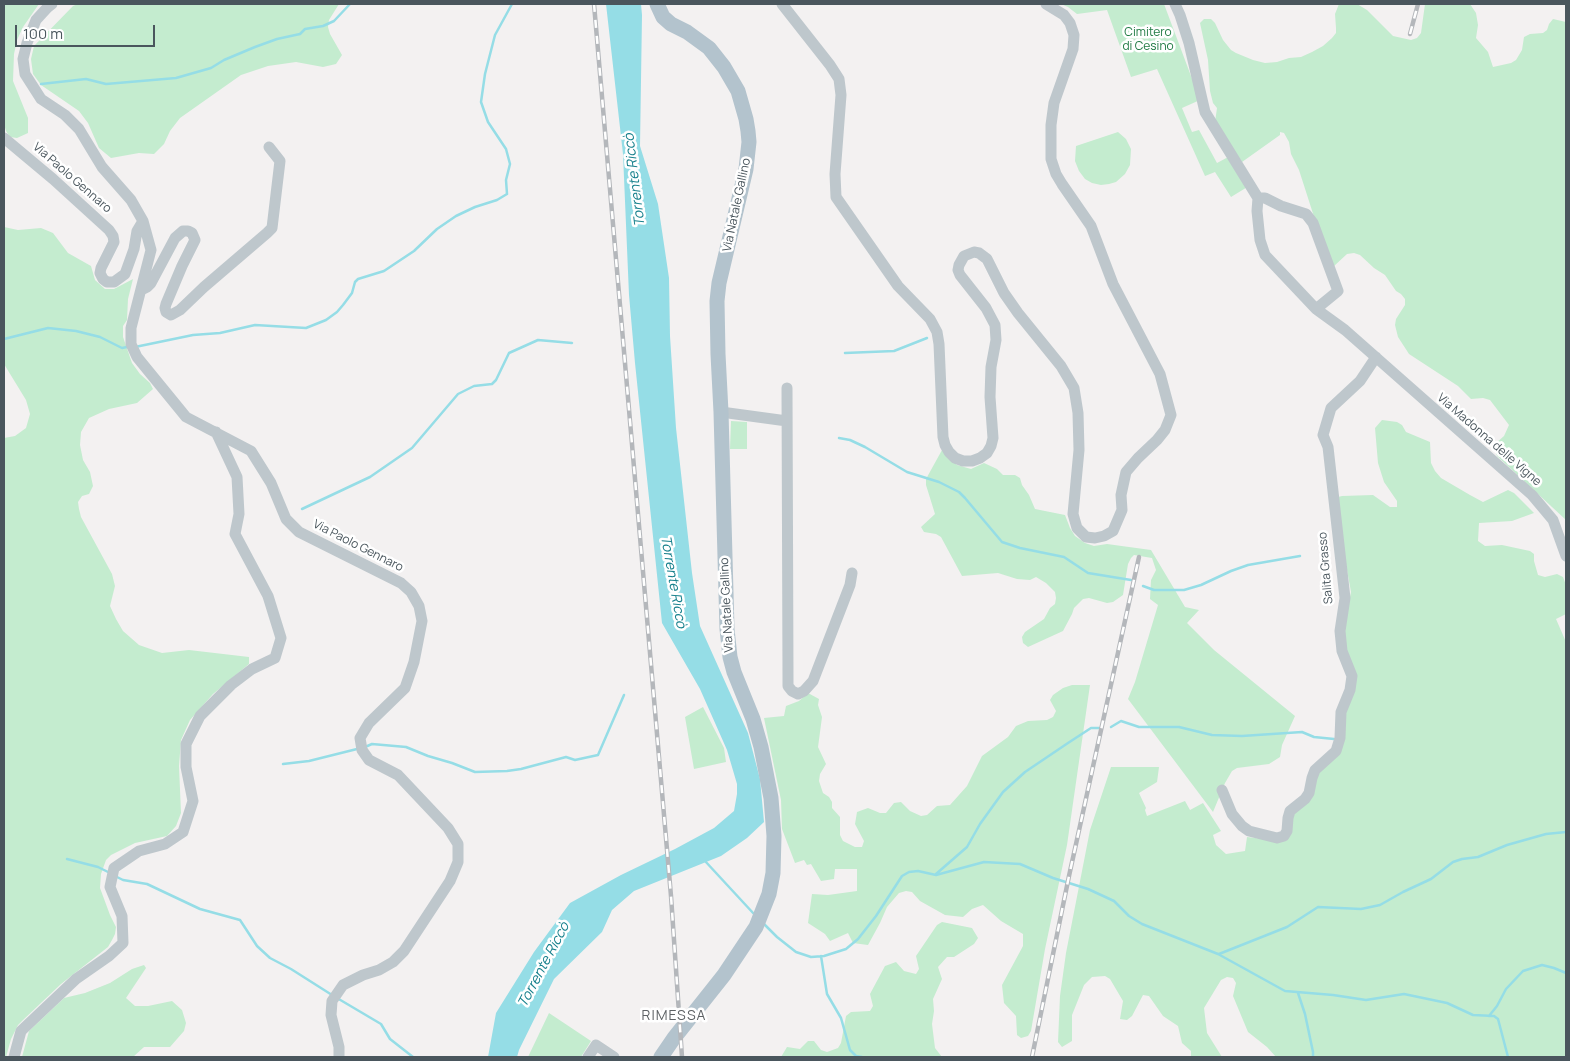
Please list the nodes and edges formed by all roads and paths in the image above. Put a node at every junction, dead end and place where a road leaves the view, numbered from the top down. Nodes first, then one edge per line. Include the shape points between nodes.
1 (52, 4) edge
2 (657, 4) edge
3 (782, 4) edge
4 (1046, 4) edge
5 (1175, 4) edge
6 (4, 138) edge
7 (269, 147) dead end
8 (1258, 198) junction
9 (143, 221) junction
10 (141, 290) junction
11 (1316, 309) junction
12 (1376, 357) junction
13 (787, 388) dead end
14 (721, 412) junction
15 (787, 421) junction
16 (216, 432) junction
17 (1566, 556) edge
18 (852, 573) dead end
19 (1222, 790) dead end
20 (14, 1057) edge
21 (339, 1057) edge
22 (588, 1057) edge
23 (614, 1057) edge
24 (661, 1057) edge

1 - 9 street, Via Paolo Gennaro via 36,20 27,43 23,59 25,74 40,99 65,114 79,129 102,167 131,200
2 - 14 main road, Via Natale Gallino via 671,24 688,32 716,55 738,91 746,119 749,142 746,169 717,300
3 - 4 street via 839,80 836,197 898,286 930,319 937,332 943,437 949,452 963,461 972,461 987,453 993,438 990,397 995,325 958,270 964,256 974,252 987,259 1004,293 1061,366 1074,388 1080,450 1073,514 1077,528 1086,537 1095,538 1113,531 1122,510 1121,495 1126,472 1165,430 1171,415 1160,374 1113,284 1091,226 1056,174 1051,159 1054,103 1074,35 1064,15
5 - 8 street via 1189,44 1205,112
6 - 9 street, Via Paolo Gennaro via 109,230 114,242 100,274 107,282 114,282 125,274
7 - 10 street via 280,161 272,228 180,310 171,314 165,308 195,240 192,233 183,232 175,238 151,283
8 - 11 street, Via Madonna delle Vigne via 1260,240 1266,255
8 - 11 street via 1306,214 1313,223 1338,291
9 - 10 street, Via Paolo Gennaro via 151,250
10 - 16 street, Via Paolo Gennaro via 130,344 186,417
11 - 12 street, Via Madonna delle Vigne
12 - 17 street, Via Madonna delle Vigne via 1532,495 1553,520
12 - 19 street, Salita Grasso via 1360,381 1331,408 1323,435 1328,447 1344,598 1340,630 1342,650 1352,676 1341,712 1336,751 1315,770 1305,799 1290,811 1284,836 1277,838 1249,832 1232,814
13 - 15 street
14 - 15 street
14 - 24 main road, Via Natale Gallino via 728,644 734,672 761,747 773,815 773,873 765,907 748,941
15 - 18 street via 788,686 798,694 813,681
16 - 20 street via 237,477 239,514 235,534 268,596 282,638 275,658 252,669 231,685 200,716 186,744 186,767 193,801 183,832 165,844 139,851 114,868 110,888 122,916 123,943 76,980 21,1031
16 - 21 street, Via Paolo Gennaro via 251,450 271,483 286,519 300,532 401,583 419,606 422,621 405,688 369,723 360,738 362,750 369,760 398,775 448,828 458,844 458,862 450,881 404,951 393,962 343,986 332,1001 331,1015 340,1047
22 - 23 street via 596,1045

